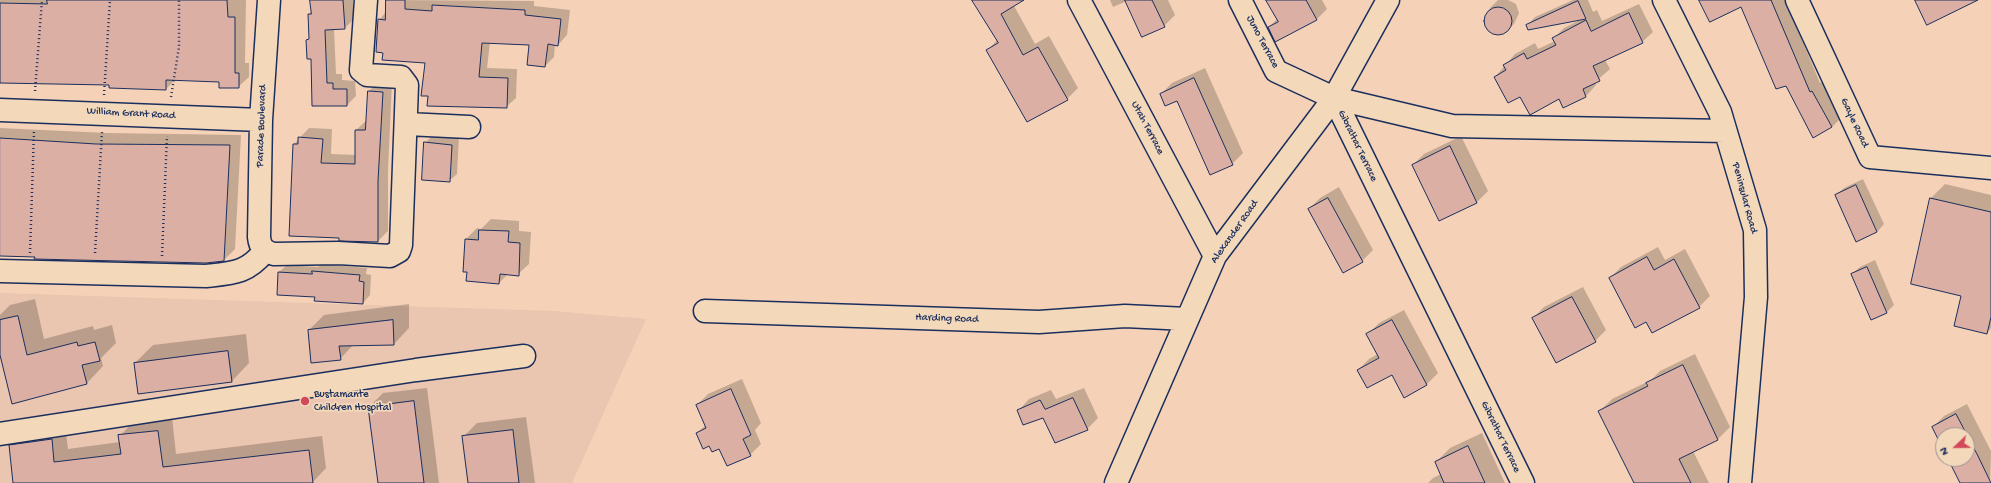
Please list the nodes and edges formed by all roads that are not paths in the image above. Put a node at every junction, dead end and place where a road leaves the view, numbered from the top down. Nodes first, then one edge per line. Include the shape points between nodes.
1 (269, 0) edge
2 (366, 0) edge
3 (1079, 0) edge
4 (1240, 0) edge
5 (1388, 0) edge
6 (1664, 0) edge
7 (1797, 0) edge
8 (1334, 98) junction
9 (0, 110) edge
10 (261, 120) junction
11 (407, 124) junction
12 (469, 127) dead end
13 (1725, 131) junction
14 (1991, 168) edge
15 (265, 251) junction
16 (1215, 256) junction
17 (0, 271) edge
18 (705, 311) dead end
19 (1187, 319) junction
20 (524, 356) dead end
21 (0, 434) edge
22 (1116, 483) edge
23 (1523, 483) edge
24 (1740, 483) edge

1 - 10 street, Parade Boulevard
2 - 11 street via 361,70 367,75 398,76 404,79 407,86
3 - 16 street, Utah Terrace
4 - 8 street, Juno Terrace via 1276,71
5 - 8 street, Alexander Road
6 - 13 street, Peninsular Road via 1720,112
7 - 14 street, Gayle Road via 1870,157
8 - 13 street, Gibraltar Terrace via 1452,126
8 - 16 street, Alexander Road
8 - 23 street, Gibraltar Terrace
9 - 10 street, William Grant Road
10 - 15 street, Parade Boulevard via 259,237 261,247
11 - 12 street
11 - 15 street via 399,251 390,256 338,253 274,254
13 - 24 street, Peninsular Road via 1755,230 1756,297
15 - 17 street via 255,263 233,273 206,276
16 - 19 street, Alexander Road
18 - 19 street, Harding Road via 1039,322 1125,316
19 - 22 street, Alexander Road
20 - 21 street via 416,370

